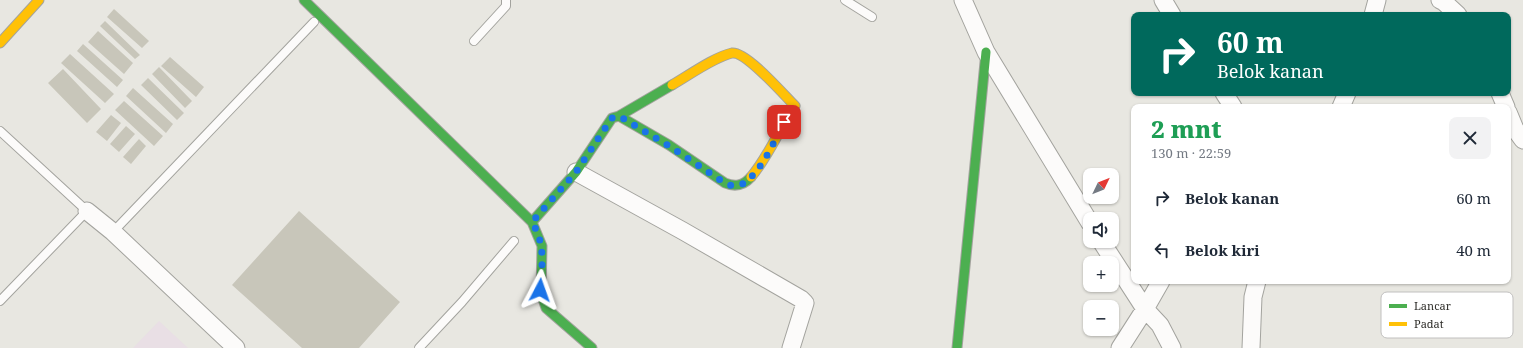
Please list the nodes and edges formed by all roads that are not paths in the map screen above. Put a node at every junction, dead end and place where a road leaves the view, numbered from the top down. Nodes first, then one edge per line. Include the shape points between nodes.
1 (39, 0) edge
2 (304, 0) edge
3 (506, 0) edge
4 (845, 0) edge
5 (963, 0) edge
6 (1162, 0) edge
7 (1377, 0) edge
8 (1440, 0) edge
9 (1170, 12) edge
10 (1375, 12) edge
11 (1455, 12) edge
12 (872, 17) dead end
13 (314, 22) dead end
14 (474, 41) dead end
15 (0, 43) edge
16 (986, 52) junction
17 (619, 116) junction
18 (1511, 119) edge
19 (0, 131) edge
20 (1523, 140) edge
21 (576, 172) junction
22 (87, 211) junction
23 (1083, 212) edge
24 (532, 222) junction
25 (112, 232) junction
26 (514, 241) dead end
27 (1106, 248) edge
28 (1159, 284) edge
29 (1256, 284) edge
30 (1, 299) edge
31 (1145, 309) junction
32 (236, 348) edge
33 (419, 348) edge
34 (592, 348) edge
35 (791, 348) edge
36 (957, 348) edge
37 (1120, 348) edge
38 (1172, 348) edge
39 (1251, 348) edge

1 - 15 street
2 - 24 street
3 - 14 lane via 506,6
4 - 12 lane
5 - 16 street
6 - 9 street
7 - 10 street
8 - 11 street
13 - 25 lane
16 - 23 street
16 - 36 street
17 - 17 street via 733,186 743,184 760,166 795,106 752,62 733,53 713,61
17 - 21 street via 612,118
18 - 20 street
19 - 22 lane
21 - 24 street
21 - 35 street via 801,299 805,303
22 - 25 street
22 - 30 lane
24 - 34 street via 542,246 540,290 543,302 546,308
25 - 32 street
26 - 33 lane
27 - 31 street
28 - 31 street
29 - 39 street via 1253,297
31 - 37 street
31 - 38 street via 1160,324

